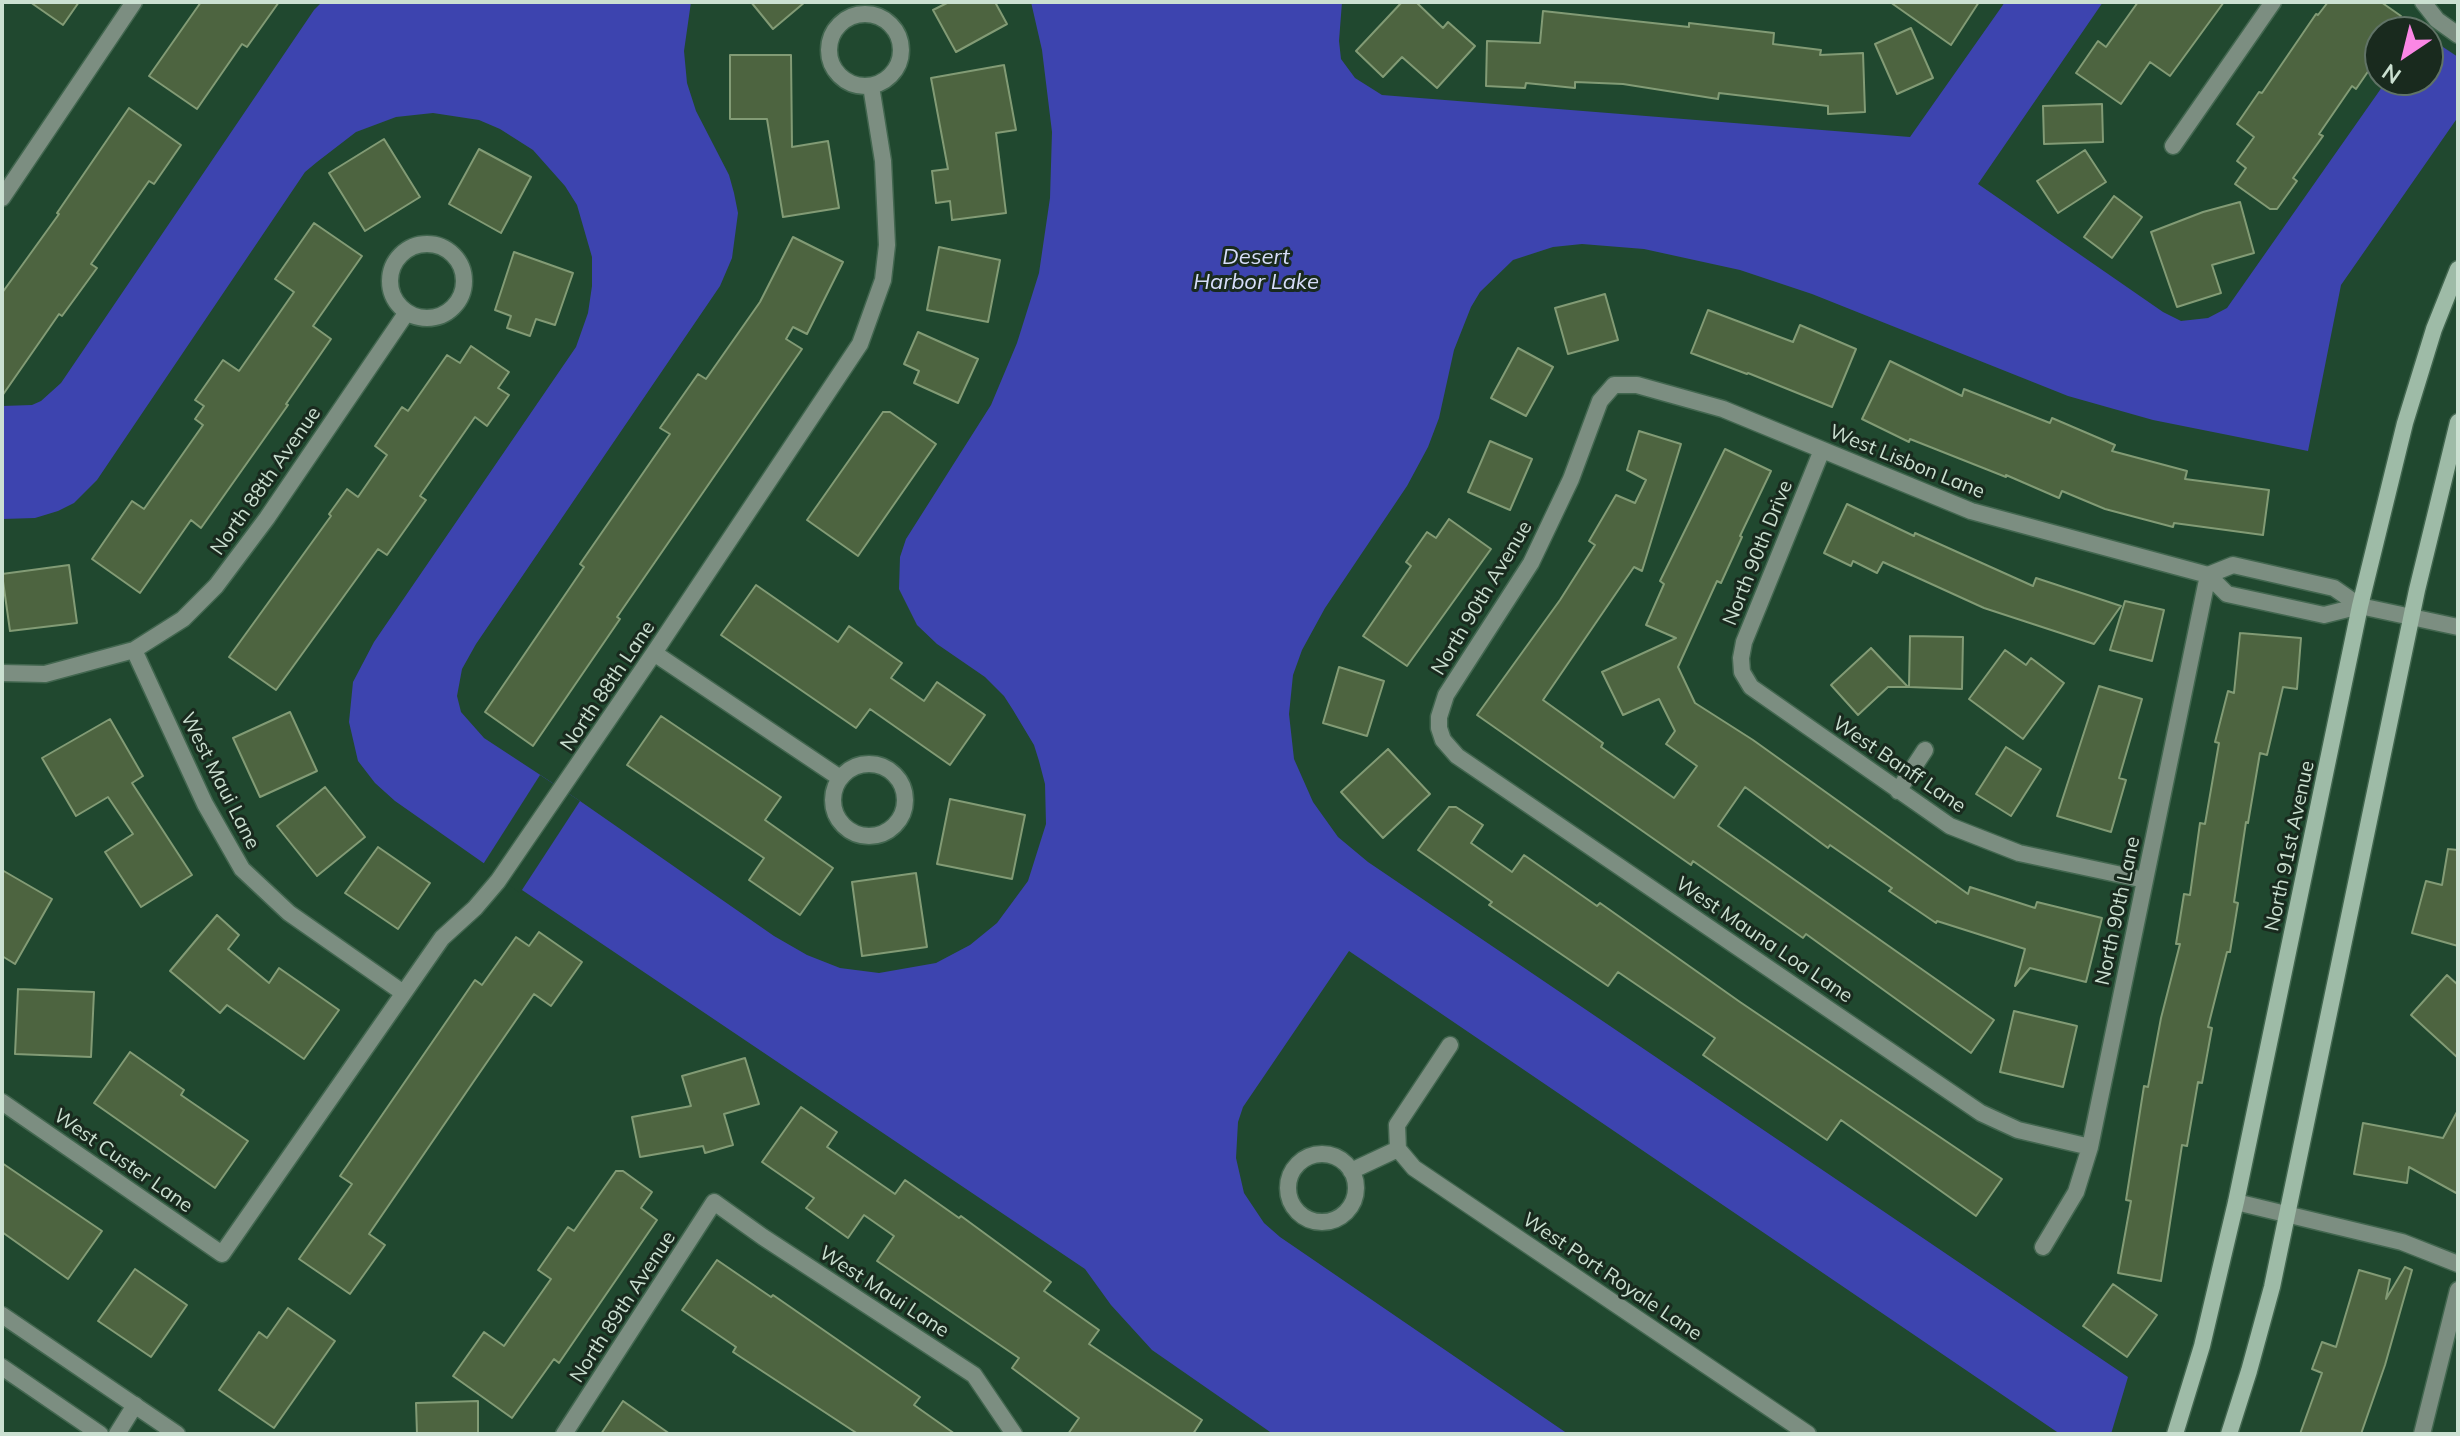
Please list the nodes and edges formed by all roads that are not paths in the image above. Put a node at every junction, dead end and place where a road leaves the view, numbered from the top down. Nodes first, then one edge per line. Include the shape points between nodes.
1 (134, 2) edge
2 (2273, 2) edge
3 (2423, 2) edge
4 (2458, 35) edge
5 (871, 86) junction
6 (2173, 146) dead end
7 (2, 198) edge
8 (2458, 269) edge
9 (407, 312) junction
10 (1600, 401) joint
11 (2458, 422) edge
12 (1822, 450) junction
13 (2208, 575) junction
14 (2360, 606) junction
15 (2411, 617) junction
16 (2458, 627) edge
17 (134, 650) junction
18 (654, 653) junction
19 (1742, 672) joint
20 (2, 673) edge
21 (1439, 728) joint
22 (1925, 750) dead end
23 (840, 778) junction
24 (1898, 791) junction
25 (2145, 880) junction
26 (402, 992) junction
27 (1450, 1045) dead end
28 (2, 1102) edge
29 (2090, 1147) junction
30 (1398, 1149) junction
31 (1351, 1171) junction
32 (714, 1202) joint
33 (2236, 1202) junction
34 (2287, 1214) junction
35 (2043, 1247) dead end
36 (222, 1254) joint
37 (2458, 1264) edge
38 (2458, 1290) edge
39 (2, 1315) edge
40 (2, 1367) edge
41 (135, 1405) junction
42 (100, 1434) edge
43 (117, 1434) edge
44 (177, 1434) edge
45 (564, 1434) edge
46 (1014, 1434) edge
47 (1808, 1434) edge
48 (2175, 1434) edge
49 (2229, 1434) edge
50 (2422, 1434) edge

1 - 7 street
2 - 6 street
3 - 4 street
5 - 5 street via 891,75 901,54 900,42 896,31 878,16 854,15 835,29 831,64 847,82
5 - 18 street, North 88th Lane via 887,211 883,280 872,313 841,375
8 - 14 main road, North 91st Avenue via 2405,423
9 - 9 street via 429,318 458,302 465,279 447,250 414,247 396,261 390,283
9 - 17 street, North 88th Avenue via 216,586 183,619
10 - 12 street, West Lisbon Lane via 1614,385 1637,385 1723,409
10 - 21 street, North 90th Avenue via 1531,563 1446,695
11 - 15 main road
12 - 13 street, West Lisbon Lane via 1971,511
12 - 19 street, North 90th Drive via 1744,642
13 - 14 street, West Lisbon Lane via 2233,565 2334,588
13 - 14 street, West Lisbon Lane via 2227,594 2324,615
13 - 25 street, North 90th Lane
14 - 15 street, West Lisbon Lane
14 - 33 main road, North 91st Avenue
15 - 16 street, West Lisbon Lane
15 - 34 main road
17 - 20 street via 45,674
17 - 26 street, West Maui Lane via 205,804 242,869 289,913
18 - 23 street
18 - 26 street, North 88th Lane via 498,881 442,938
19 - 24 street, West Banff Lane via 1763,698
21 - 29 street, West Mauna Loa Lane via 1457,756 1981,1113 2018,1130
22 - 24 street
23 - 23 street via 836,814 852,832 876,835 897,823 905,802 892,772 870,764
24 - 25 street, West Banff Lane via 1950,826 2019,853
25 - 29 street, North 90th Lane
26 - 36 street, North 88th Lane
27 - 30 street via 1397,1125
28 - 36 street, West Custer Lane
29 - 35 street, North 90th Lane via 2076,1192
30 - 31 street
30 - 47 street, West Port Royale Lane via 1414,1168
31 - 31 street via 1333,1156 1310,1156 1287,1182 1292,1205 1307,1219 1338,1218 1353,1202
32 - 45 street, North 89th Avenue
32 - 46 street, West Maui Lane via 974,1375
33 - 34 street
33 - 48 main road, North 91st Avenue
34 - 37 street via 2402,1242
34 - 49 main road via 2261,1329
38 - 50 street
39 - 41 street
40 - 42 street
41 - 43 street
41 - 44 street

